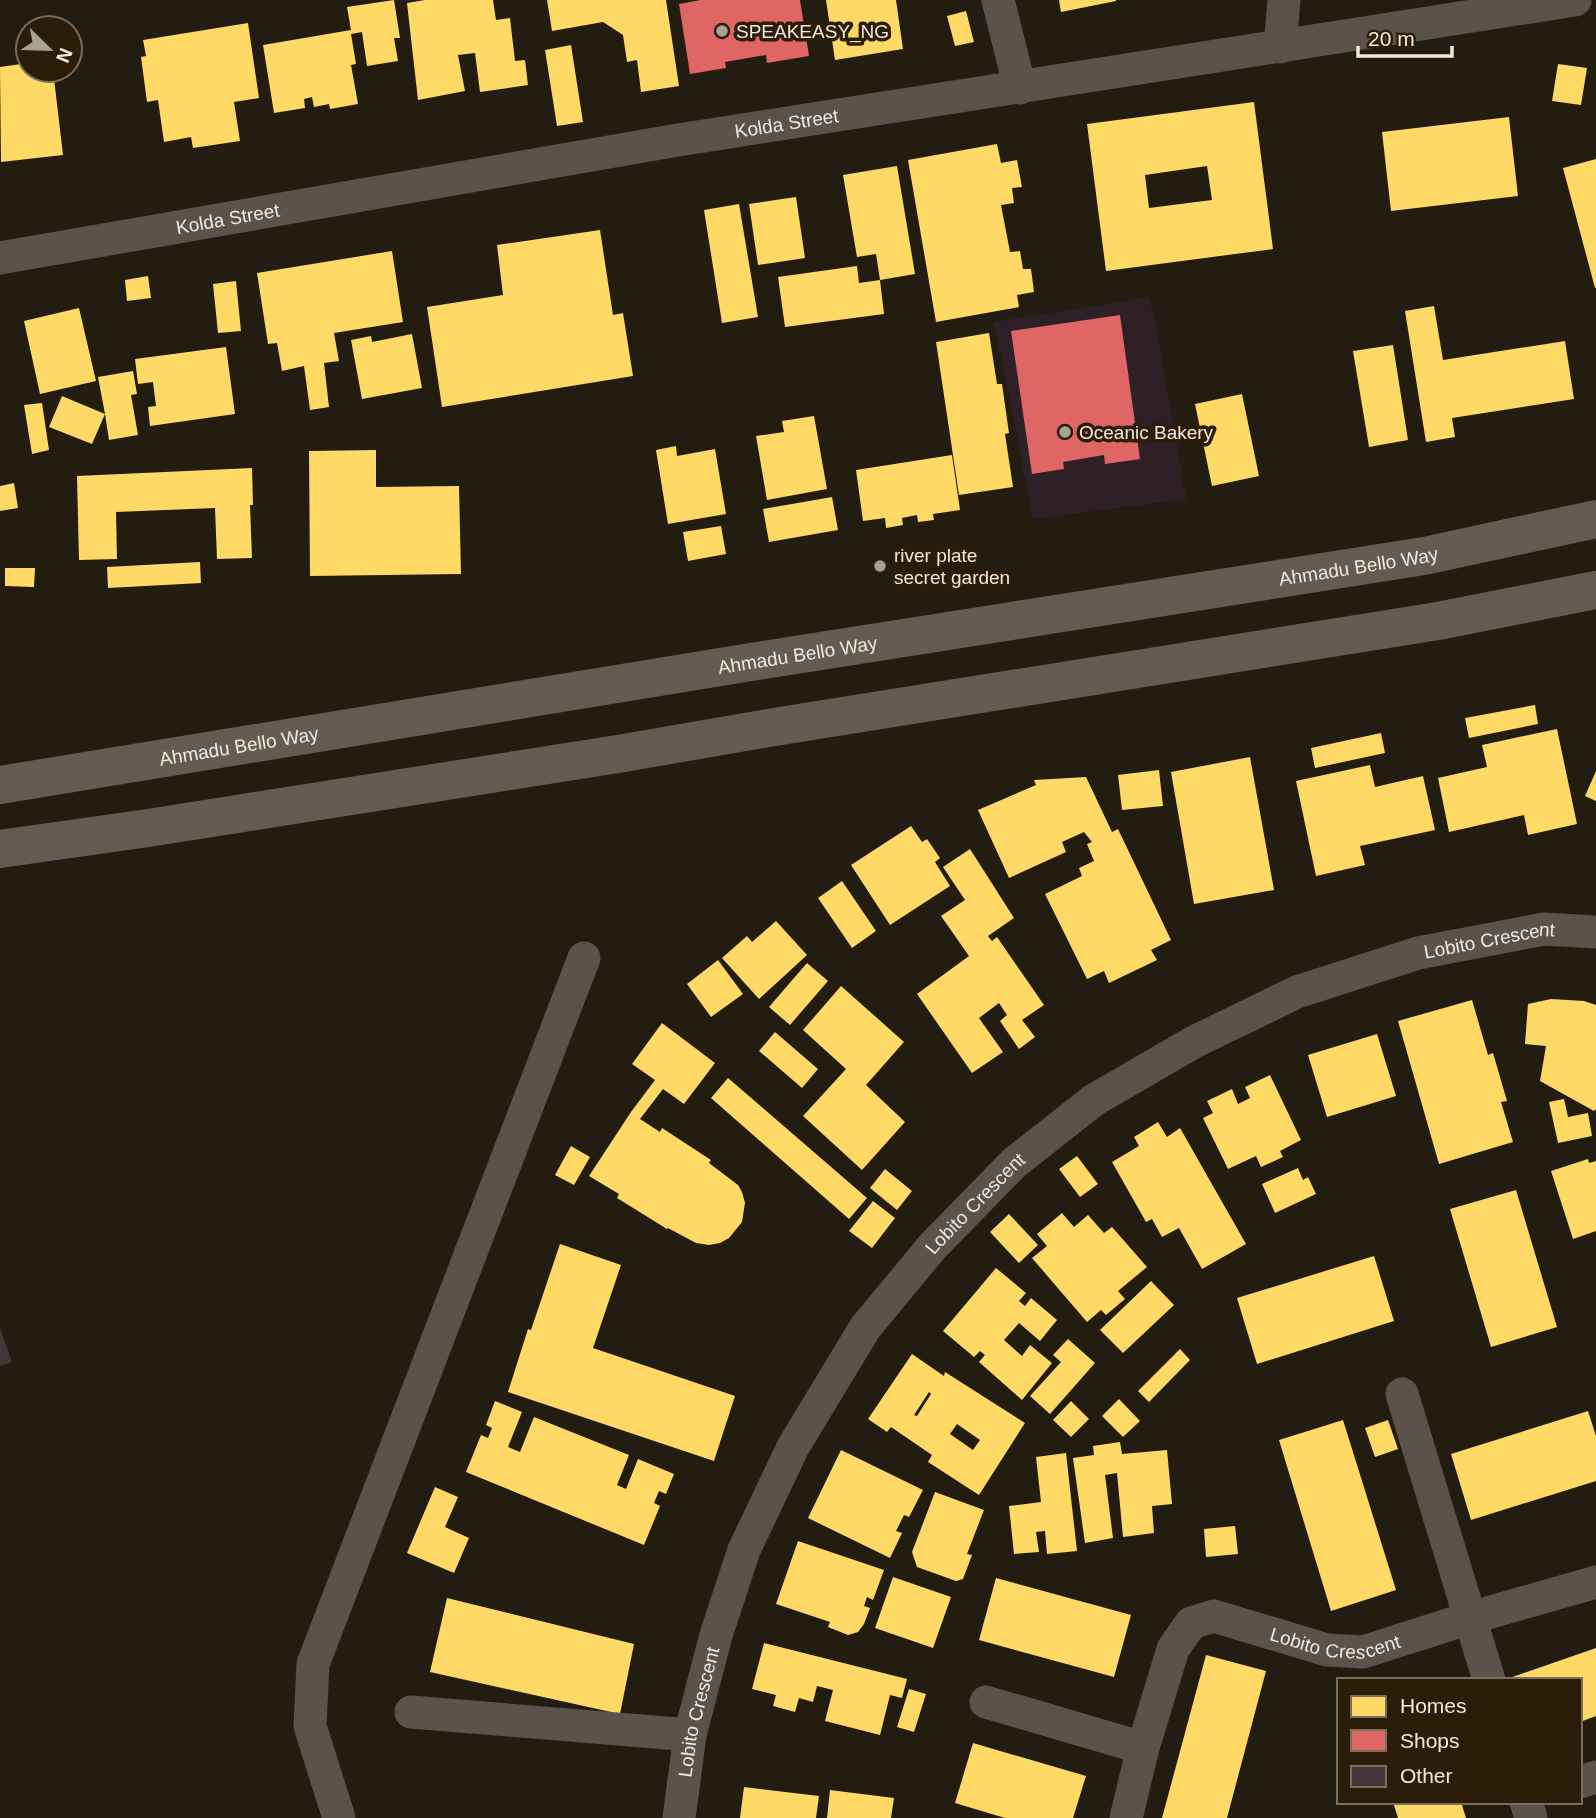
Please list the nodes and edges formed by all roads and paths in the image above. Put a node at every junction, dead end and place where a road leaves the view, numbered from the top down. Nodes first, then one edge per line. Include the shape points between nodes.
1 (998, 0) edge
2 (1284, 0) edge
3 (1575, 0) edge
4 (1280, 47) junction
5 (1020, 88) junction
6 (0, 258) edge
7 (1596, 519) edge
8 (1596, 590) edge
9 (0, 785) edge
10 (0, 849) edge
11 (1596, 932) edge
12 (584, 958) dead end
13 (1402, 1394) dead end
14 (1596, 1582) edge
15 (1470, 1618) junction
16 (1488, 1678) edge
17 (986, 1702) dead end
18 (411, 1712) dead end
19 (690, 1735) junction
20 (1143, 1748) junction
21 (339, 1818) edge
22 (679, 1818) edge
23 (1126, 1818) edge

1 - 5 street
2 - 4 street
3 - 4 street, Kolda Street
4 - 5 street, Kolda Street
5 - 6 street, Kolda Street via 664,142
7 - 9 main road, Ahmadu Bello Way via 1424,556
8 - 10 main road via 1424,624
11 - 19 street, Lobito Crescent via 1544,929 1418,953 1297,992 1194,1042 1094,1100 1014,1163 932,1247 865,1328 793,1447 744,1550
12 - 21 street via 313,1664 310,1726
13 - 15 street
14 - 15 street, Lobito Crescent
15 - 16 street
15 - 20 street, Lobito Crescent via 1363,1653 1327,1650 1214,1616 1191,1623 1173,1649
17 - 20 street
18 - 19 street
19 - 22 street, Lobito Crescent
20 - 23 street, Lobito Crescent

